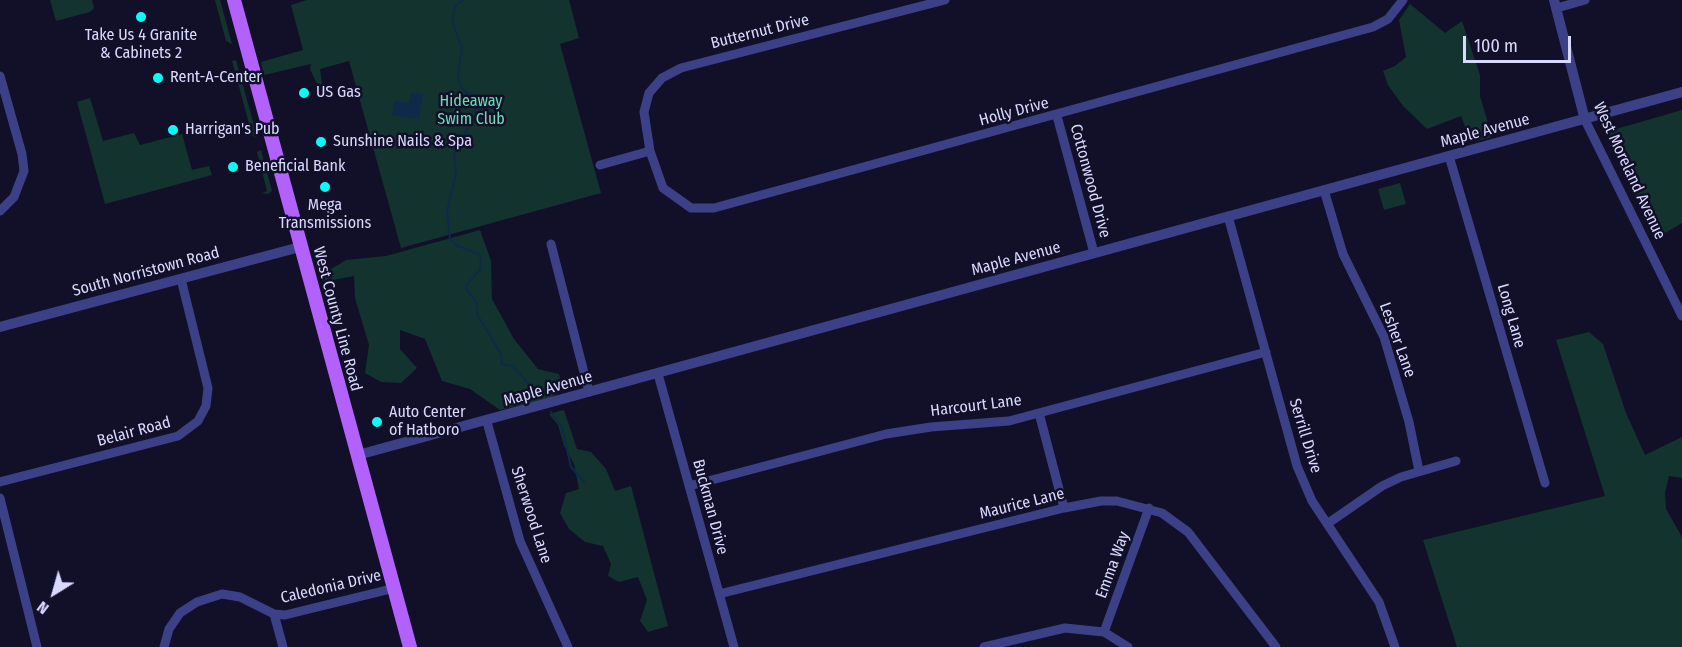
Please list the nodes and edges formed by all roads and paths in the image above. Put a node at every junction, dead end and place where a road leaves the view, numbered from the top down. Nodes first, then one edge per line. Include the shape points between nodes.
1 (234, 0) edge
2 (945, 0) edge
3 (1403, 0) edge
4 (1585, 0) edge
5 (1555, 4) edge
6 (906, 5) edge
7 (0, 76) edge
8 (1682, 92) edge
9 (1057, 116) junction
10 (1586, 120) junction
11 (650, 151) junction
12 (1449, 156) junction
13 (600, 165) dead end
14 (1324, 190) junction
15 (0, 211) edge
16 (1228, 216) junction
17 (551, 244) dead end
18 (300, 247) junction
19 (1094, 253) junction
20 (181, 279) junction
21 (1682, 316) edge
22 (0, 327) edge
23 (1266, 352) junction
24 (658, 374) junction
25 (589, 392) junction
26 (1039, 413) junction
27 (487, 422) junction
28 (358, 455) junction
29 (1456, 461) dead end
30 (1419, 471) junction
31 (0, 483) edge
32 (1545, 483) dead end
33 (689, 486) junction
34 (0, 498) edge
35 (1064, 508) junction
36 (1149, 508) junction
37 (1327, 524) junction
38 (395, 588) junction
39 (718, 594) junction
40 (274, 614) junction
41 (1104, 632) junction
42 (37, 647) edge
43 (164, 647) edge
44 (283, 647) edge
45 (410, 647) edge
46 (568, 647) edge
47 (734, 647) edge
48 (984, 647) edge
49 (1128, 647) edge
50 (1276, 647) edge
51 (1395, 647) edge

1 - 18 main road, West County Line Road
2 - 6 street, Butternut Drive
3 - 9 street, Holly Drive via 1388,19 1373,27
4 - 5 street
5 - 10 street, West Moreland Avenue
6 - 11 street, Butternut Drive via 670,73 656,83 646,101 644,120
7 - 15 street via 22,154 22,177 14,197
8 - 10 street, Maple Avenue
9 - 11 street, Holly Drive via 706,209 691,208 669,194 659,179
9 - 19 street, Cottonwood Drive
10 - 12 street, Maple Avenue
10 - 21 street, West Moreland Avenue
11 - 13 street
12 - 14 street, Maple Avenue
12 - 32 street, Long Lane
14 - 16 street, Maple Avenue
14 - 30 street, Lesher Lane via 1343,254 1384,337
16 - 19 street, Maple Avenue
16 - 23 street, Serrill Drive
17 - 25 street
18 - 20 street, South Norristown Road
18 - 28 main road, West County Line Road
19 - 24 street, Maple Avenue
20 - 22 street, South Norristown Road
20 - 31 street, Belair Road via 208,388 206,406 198,421 178,436
23 - 26 street, Harcourt Lane
23 - 37 street, Serrill Drive via 1297,466
24 - 25 street, Maple Avenue
24 - 33 street, Buckman Drive
25 - 27 street, Maple Avenue
26 - 33 street, Harcourt Lane via 999,422 886,434
26 - 35 street
27 - 28 street, Maple Avenue
27 - 46 street, Sherwood Lane via 520,541
28 - 38 main road, West County Line Road
29 - 30 street
30 - 37 street via 1382,486
33 - 39 street, Buckman Drive
34 - 42 street
35 - 36 street, Maurice Lane via 1101,501
35 - 39 street, Maurice Lane
36 - 41 street, Emma Way
36 - 50 street, Maurice Lane via 1175,522 1198,543
37 - 51 street, Serrill Drive via 1379,602
38 - 40 street, Caledonia Drive via 285,615
38 - 45 main road, West County Line Road
39 - 47 street, Buckman Drive
40 - 43 street via 232,595 215,595 188,606 172,622
40 - 44 street
41 - 48 street via 1065,628
41 - 49 street

